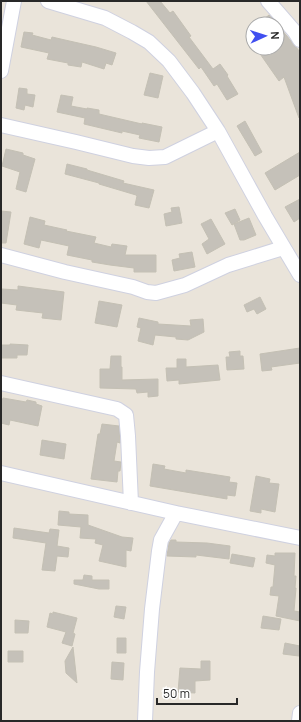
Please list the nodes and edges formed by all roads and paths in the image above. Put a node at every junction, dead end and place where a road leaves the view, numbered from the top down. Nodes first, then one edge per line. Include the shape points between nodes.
1 (14, 1) edge
2 (48, 1) edge
3 (268, 1) edge
4 (300, 40) edge
5 (1, 71) edge
6 (1, 125) edge
7 (218, 131) junction
8 (283, 248) junction
9 (1, 255) edge
10 (300, 275) edge
11 (1, 383) edge
12 (1, 473) edge
13 (131, 503) junction
14 (176, 513) junction
15 (300, 538) edge
16 (300, 713) edge
17 (145, 721) edge
18 (299, 721) edge

1 - 5 street
2 - 7 street via 105,18 149,42 169,62
3 - 4 street
6 - 7 street via 149,158 165,157
7 - 8 street
8 - 9 street via 228,265 185,285 156,293
8 - 10 street
11 - 13 street via 117,410 126,415
12 - 13 street
13 - 14 street
14 - 15 street
14 - 17 street via 161,540 159,551 152,609
16 - 18 street

